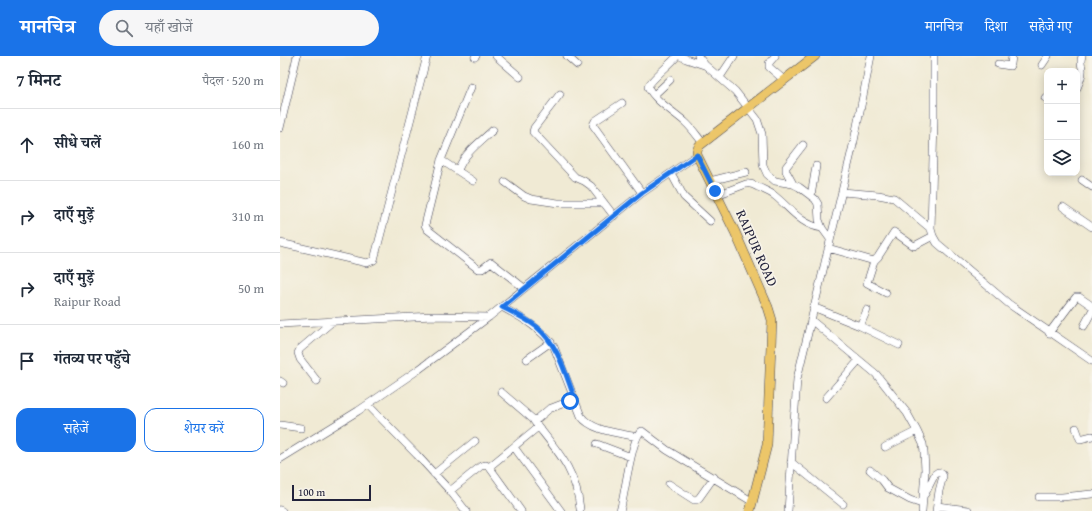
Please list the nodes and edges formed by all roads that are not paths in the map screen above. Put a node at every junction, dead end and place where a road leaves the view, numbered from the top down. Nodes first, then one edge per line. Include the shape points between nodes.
1 (296, 56) edge
2 (427, 56) edge
3 (496, 56) edge
4 (567, 56) edge
5 (678, 56) edge
6 (698, 56) edge
7 (734, 56) edge
8 (775, 56) edge
9 (815, 56) edge
10 (872, 56) edge
11 (934, 56) edge
12 (1012, 56) edge
13 (1048, 56) edge
14 (1082, 56) edge
15 (998, 64) dead end
16 (577, 65) dead end
17 (705, 65) junction
18 (1042, 65) dead end
19 (520, 77) dead end
20 (720, 77) junction
21 (670, 80) dead end
22 (784, 80) junction
23 (1080, 80) edge
24 (471, 87) dead end
25 (560, 94) dead end
26 (654, 95) junction
27 (622, 103) dead end
28 (749, 108) junction
29 (280, 128) edge
30 (493, 130) dead end
31 (703, 143) junction
32 (803, 145) dead end
33 (697, 155) junction
34 (441, 160) junction
35 (816, 166) dead end
36 (458, 170) junction
37 (746, 172) dead end
38 (671, 173) junction
39 (474, 180) dead end
40 (1082, 180) dead end
41 (710, 181) junction
42 (505, 182) dead end
43 (793, 184) junction
44 (1092, 187) edge
45 (842, 192) junction
46 (642, 193) junction
47 (717, 195) junction
48 (811, 196) junction
49 (604, 203) junction
50 (1063, 207) dead end
51 (614, 216) junction
52 (710, 221) dead end
53 (1092, 227) edge
54 (822, 228) junction
55 (932, 233) junction
56 (830, 239) junction
57 (280, 242) edge
58 (828, 248) junction
59 (874, 261) junction
60 (524, 288) junction
61 (886, 293) dead end
62 (1092, 306) edge
63 (502, 307) junction
64 (813, 307) junction
65 (868, 310) dead end
66 (1092, 311) edge
67 (489, 317) junction
68 (811, 320) junction
69 (333, 321) junction
70 (280, 324) edge
71 (860, 326) junction
72 (1084, 326) dead end
73 (1049, 332) junction
74 (550, 342) junction
75 (899, 345) dead end
76 (527, 359) dead end
77 (859, 360) junction
78 (1092, 361) edge
79 (317, 381) dead end
80 (501, 392) dead end
81 (826, 398) dead end
82 (575, 399) junction
83 (368, 405) junction
84 (536, 424) junction
85 (280, 425) edge
86 (301, 428) dead end
87 (1076, 428) dead end
88 (917, 431) junction
89 (1092, 436) edge
90 (637, 437) junction
91 (475, 441) dead end
92 (597, 444) dead end
93 (514, 447) junction
94 (885, 447) dead end
95 (631, 457) junction
96 (280, 459) edge
97 (791, 462) junction
98 (489, 467) junction
99 (870, 470) dead end
100 (434, 474) junction
101 (714, 477) junction
102 (670, 484) dead end
103 (450, 491) junction
104 (1092, 494) edge
105 (1038, 496) dead end
106 (843, 504) dead end
107 (922, 504) edge
108 (752, 506) edge
109 (580, 509) dead end
110 (936, 509) edge
111 (968, 510) edge
112 (466, 511) edge
113 (521, 511) edge
114 (561, 511) edge
115 (620, 511) edge
116 (788, 511) edge

1 - 29 street
2 - 57 street via 374,260 368,263
3 - 19 street
4 - 16 street
5 - 17 street
5 - 26 street via 650,83 648,87
6 - 17 street
7 - 20 street
8 - 22 street via 769,67
9 - 22 main road
10 - 45 street
11 - 55 street
12 - 15 street via 1010,66
13 - 18 street
14 - 23 street
17 - 20 street
20 - 28 street
21 - 26 street
22 - 28 main road
24 - 34 street
25 - 49 street via 533,132 575,177 591,186
26 - 31 street via 686,122
27 - 46 street via 595,121 594,125
28 - 31 main road
28 - 43 street via 760,127 763,165 767,174 775,181
30 - 36 street via 466,154
31 - 33 main road via 697,149
32 - 43 street via 786,167
33 - 38 street
33 - 41 main road, RAIPUR ROAD
34 - 36 street
34 - 60 street via 425,221 426,227 478,269 491,262
35 - 48 street
36 - 39 street
37 - 41 street
38 - 46 street
38 - 52 street via 684,197
40 - 44 street
41 - 47 main road, RAIPUR ROAD
42 - 49 street via 531,198 558,203
43 - 48 street
45 - 55 street via 894,198
45 - 56 street
46 - 51 street
47 - 54 street via 751,184 772,194 802,220
47 - 108 main road, RAIPUR ROAD via 750,264 772,320 767,445
48 - 54 street via 818,204
49 - 51 street
50 - 53 street
51 - 60 street
54 - 56 street
55 - 59 street via 914,246 894,232
55 - 73 street via 937,243 1009,304
56 - 58 street
58 - 59 street
58 - 64 street
59 - 61 street via 867,283
60 - 63 street
62 - 73 street via 1076,297
63 - 67 street
63 - 74 street via 536,326
64 - 68 street
64 - 71 street
65 - 71 street
66 - 72 street
67 - 69 street via 433,316
67 - 83 street
68 - 77 street
68 - 97 street via 797,379
69 - 70 street
69 - 79 street via 298,353
71 - 75 street
73 - 78 street
74 - 76 street
74 - 82 street
77 - 81 street
77 - 88 street via 876,374
80 - 84 street
82 - 84 street via 549,409
82 - 90 street via 581,416 590,425
83 - 96 street
83 - 100 street
84 - 93 street
84 - 109 street via 560,454 573,477
85 - 86 street
87 - 89 street via 1080,439
88 - 94 street
88 - 107 street via 924,452
90 - 95 street
90 - 101 street via 640,432 645,432 667,450
91 - 100 street
92 - 95 street
93 - 98 street
93 - 114 street
95 - 115 street
97 - 106 street
97 - 116 street
98 - 103 street via 481,466
98 - 113 street
99 - 107 street via 888,488
100 - 103 street
101 - 102 street via 696,500
101 - 108 street
103 - 112 street
104 - 105 street
107 - 110 street via 935,474 941,472
110 - 111 street

